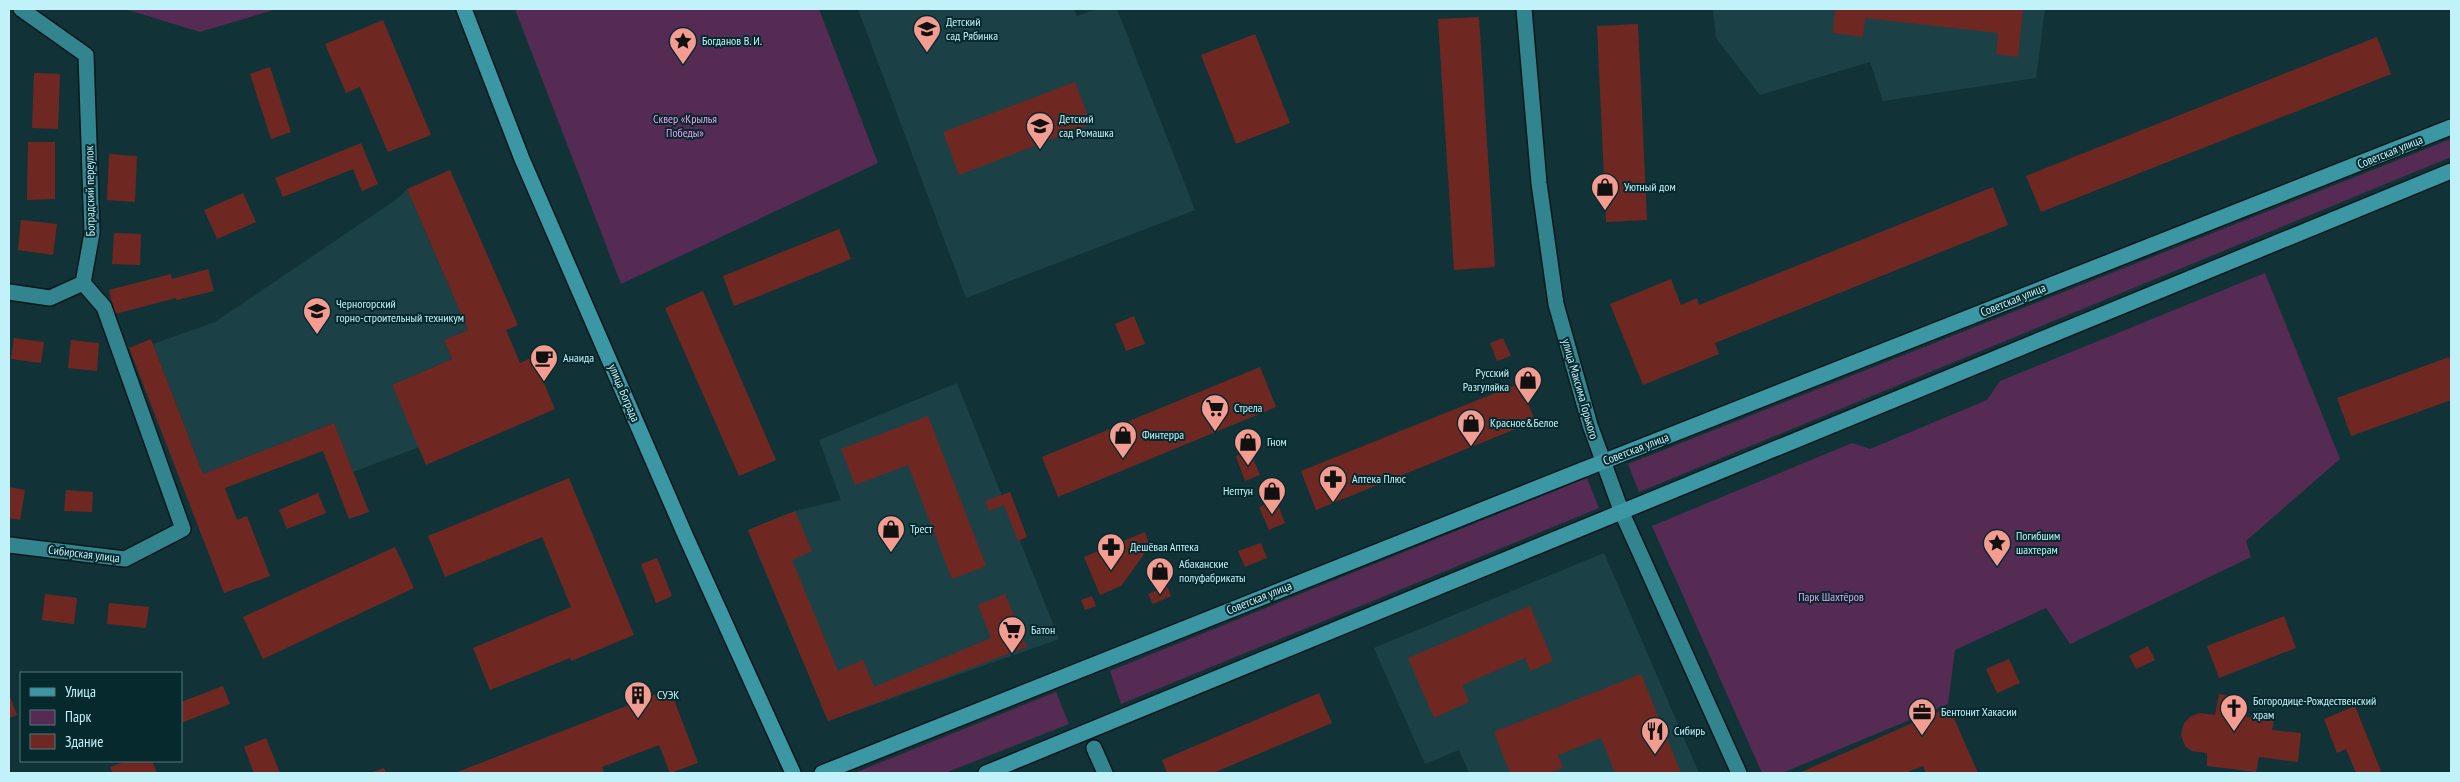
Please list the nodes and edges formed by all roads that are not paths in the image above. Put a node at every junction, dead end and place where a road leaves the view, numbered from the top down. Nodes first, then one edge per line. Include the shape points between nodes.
1 (464, 9) edge
2 (1524, 9) edge
3 (22, 11) edge
4 (9, 13) edge
5 (2451, 127) edge
6 (2451, 171) edge
7 (83, 284) junction
8 (9, 292) edge
9 (1603, 462) junction
10 (1622, 513) junction
11 (9, 545) edge
12 (1094, 748) dead end
13 (793, 773) edge
14 (822, 773) edge
15 (986, 773) edge
16 (1105, 773) edge
17 (1739, 773) edge

1 - 13 main road, улица Бограда via 522,159 686,537
2 - 9 street, улица Максима Горького via 1539,184 1554,294
3 - 4 street
3 - 7 street, Боградский переулок via 86,55 92,233
5 - 9 main road, Советская улица
6 - 10 main road
7 - 8 street via 50,298
7 - 11 street, Сибирская улица via 104,307 183,530 125,559
9 - 10 street, улица Максима Горького
9 - 14 main road, Советская улица
10 - 15 main road
10 - 17 street, улица Максима Горького
12 - 16 street

